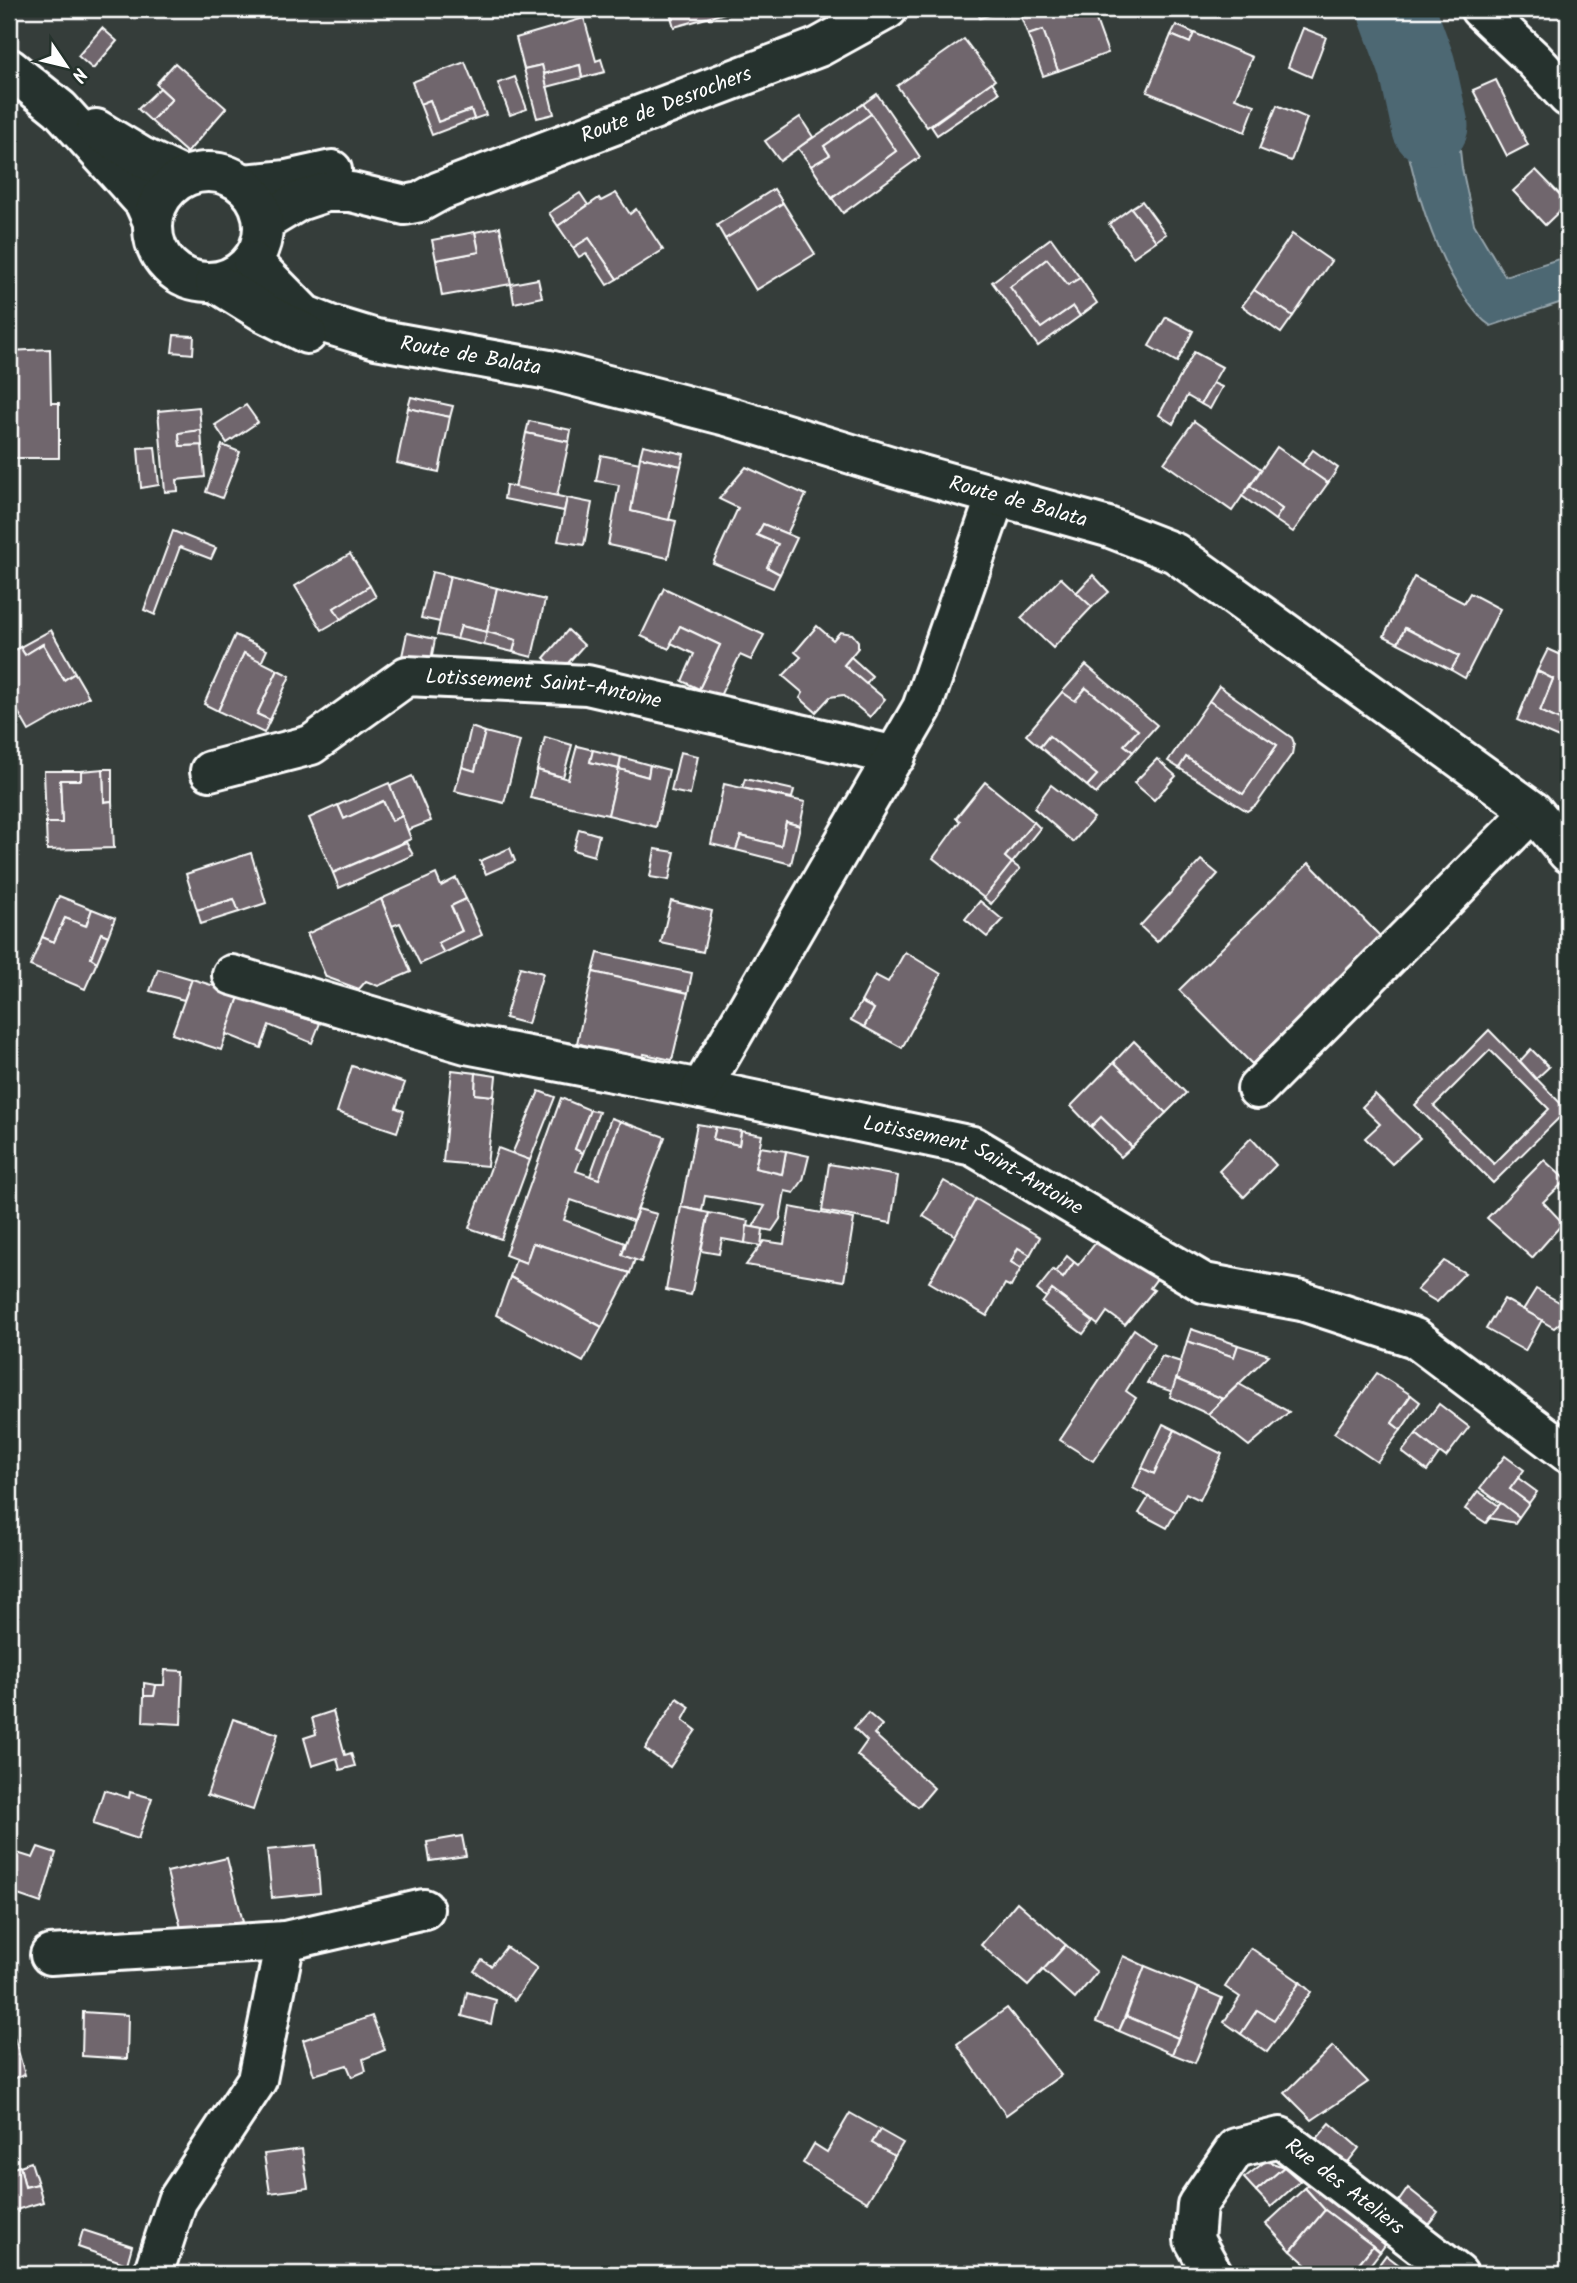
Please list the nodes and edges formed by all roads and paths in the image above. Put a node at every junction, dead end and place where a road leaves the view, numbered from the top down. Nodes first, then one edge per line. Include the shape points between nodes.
1 (888, 9) edge
2 (1480, 9) edge
3 (9, 68) edge
4 (1568, 97) edge
5 (61, 109) junction
6 (184, 177) junction
7 (243, 184) junction
8 (440, 191) junction
9 (153, 222) junction
10 (264, 222) junction
11 (252, 261) junction
12 (215, 282) junction
13 (376, 339) junction
14 (996, 496) junction
15 (896, 756) junction
16 (210, 771) dead end
17 (1533, 811) junction
18 (1568, 853) edge
19 (232, 975) dead end
20 (701, 1089) junction
21 (1257, 1089) dead end
22 (1568, 1453) edge
23 (424, 1909) dead end
24 (285, 1941) junction
25 (50, 1955) dead end
26 (153, 2274) edge
27 (1213, 2274) edge
28 (1458, 2274) edge

1 - 8 street, Route de Desrochers via 819,47
2 - 4 street
3 - 5 street, Route de Balata
5 - 6 street, Route de Balata
5 - 9 street, Route de Balata via 144,202
6 - 7 street via 215,172
6 - 9 street via 169,188
7 - 8 street via 343,170
7 - 10 street via 260,207
8 - 10 street, Route de Desrochers via 405,205 351,192 326,192 299,201
9 - 12 street, Route de Balata via 159,254 169,267 190,279
10 - 11 street
11 - 12 street via 235,275
11 - 13 street, Route de Balata via 305,315
12 - 13 street, Route de Balata via 312,336
13 - 14 street, Route de Balata via 549,370 727,416
14 - 15 street via 922,708
14 - 17 street, Route de Balata via 1108,527 1175,552
15 - 16 street, Lotissement Saint-Antoine via 587,685 408,676 311,745
15 - 20 street
17 - 18 street, Route de Balata
17 - 21 street
19 - 20 street, Lotissement Saint-Antoine via 466,1044
20 - 22 street, Lotissement Saint-Antoine via 973,1146 1204,1283 1302,1301 1415,1338
23 - 24 street
24 - 25 street
24 - 26 street via 257,2080 177,2201
27 - 28 street, Rue des Ateliers via 1194,2240 1197,2205 1236,2148 1280,2137

